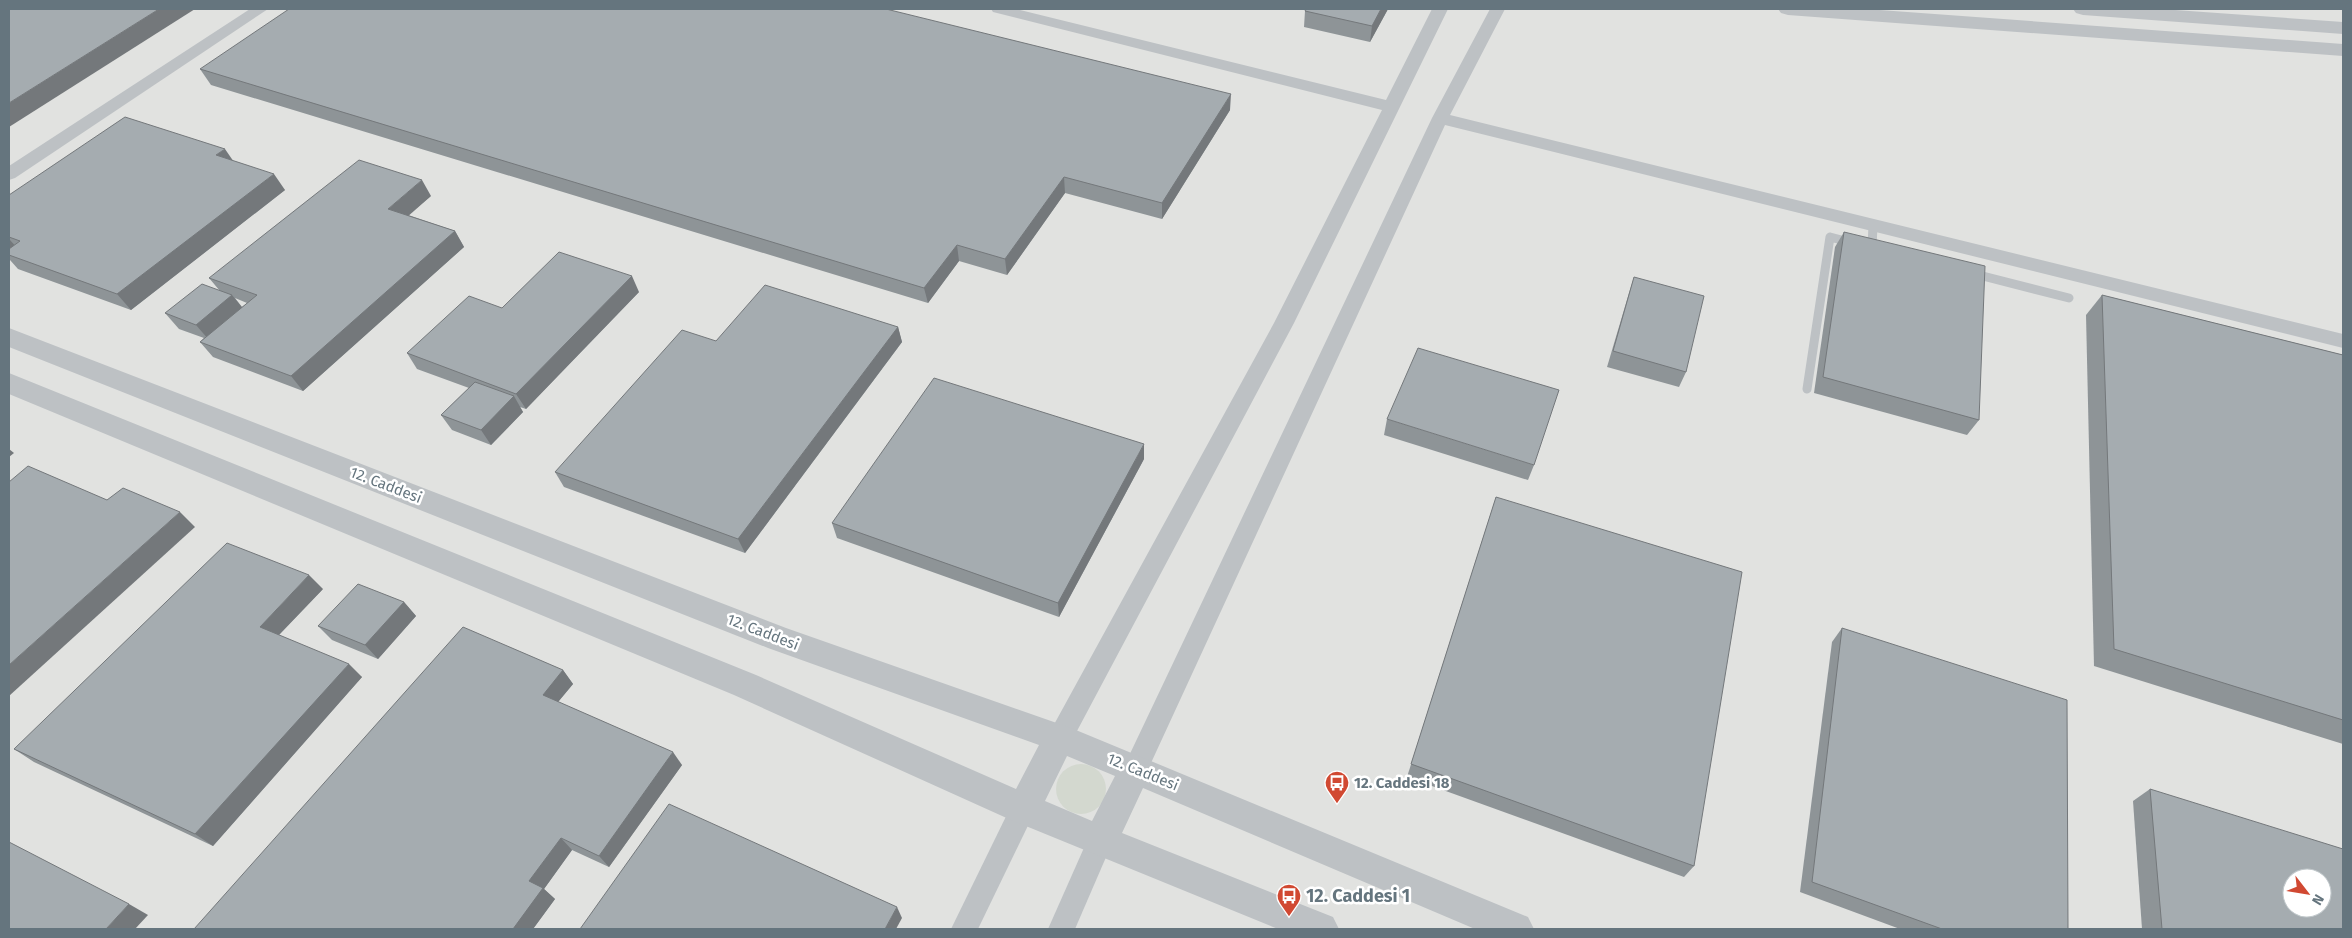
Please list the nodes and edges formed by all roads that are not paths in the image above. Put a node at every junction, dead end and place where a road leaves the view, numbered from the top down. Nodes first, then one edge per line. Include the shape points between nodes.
1 (260, 9) edge
2 (998, 9) edge
3 (1440, 9) edge
4 (1497, 9) edge
5 (1788, 9) edge
6 (2083, 9) edge
7 (2343, 28) edge
8 (2343, 50) edge
9 (1392, 107) junction
10 (1440, 118) junction
11 (9, 174) edge
12 (1873, 225) junction
13 (1957, 269) edge
14 (2070, 298) dead end
15 (9, 337) edge
16 (2343, 341) edge
17 (9, 383) edge
18 (1807, 390) dead end
19 (1060, 738) junction
20 (1136, 768) junction
21 (1023, 809) junction
22 (1100, 841) junction
23 (964, 929) edge
24 (1060, 929) edge
25 (1321, 929) edge
26 (1516, 929) edge

1 - 11 street
2 - 9 street
3 - 9 street
4 - 10 street
5 - 8 street
6 - 7 street
9 - 19 street via 1284,323
10 - 12 street
10 - 20 street
12 - 16 street
12 - 18 lane via 1877,249 1830,237
13 - 14 lane
15 - 19 street, 12. Caddesi via 779,639
17 - 21 street via 745,685
19 - 20 street, 12. Caddesi
19 - 21 street
20 - 22 street
20 - 26 street, 12. Caddesi
21 - 22 street
21 - 23 street
22 - 24 street
22 - 25 street

